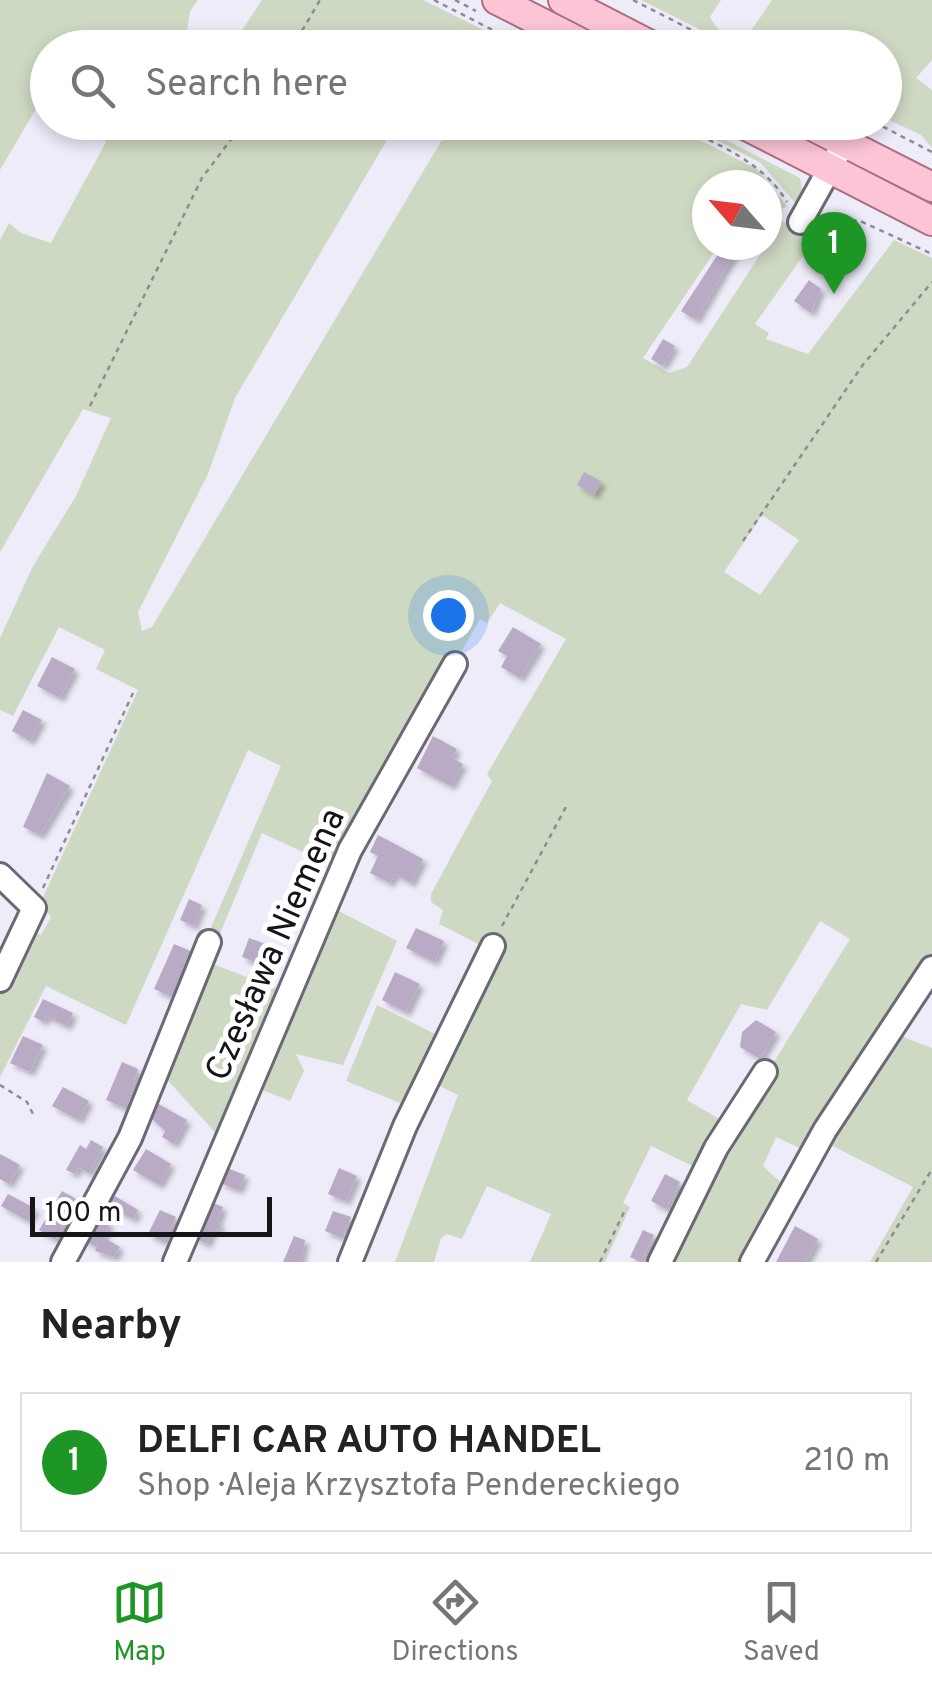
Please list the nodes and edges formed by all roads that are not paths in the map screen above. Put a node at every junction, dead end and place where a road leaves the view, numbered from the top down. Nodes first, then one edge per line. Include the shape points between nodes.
1 (497, 0) edge
2 (562, 0) edge
3 (556, 30) edge
4 (621, 30) edge
5 (774, 140) edge
6 (838, 140) edge
7 (844, 143) junction
8 (829, 168) junction
9 (932, 187) edge
10 (932, 220) edge
11 (800, 222) dead end
12 (455, 664) dead end
13 (0, 876) edge
14 (210, 942) dead end
15 (493, 946) road end
16 (932, 968) edge
17 (0, 980) edge
18 (765, 1072) dead end
19 (63, 1262) edge
20 (175, 1262) edge
21 (350, 1262) edge
22 (660, 1262) edge
23 (752, 1262) edge

1 - 3 main road
2 - 4 main road
5 - 8 main road
6 - 7 main road
7 - 8 street
7 - 9 main road
8 - 10 main road
8 - 11 street
12 - 20 street, Czesława Niemena via 350,850
13 - 17 street via 34,908
14 - 19 street via 130,1138
15 - 21 street via 405,1126
16 - 23 street via 825,1130
18 - 22 street via 716,1148

